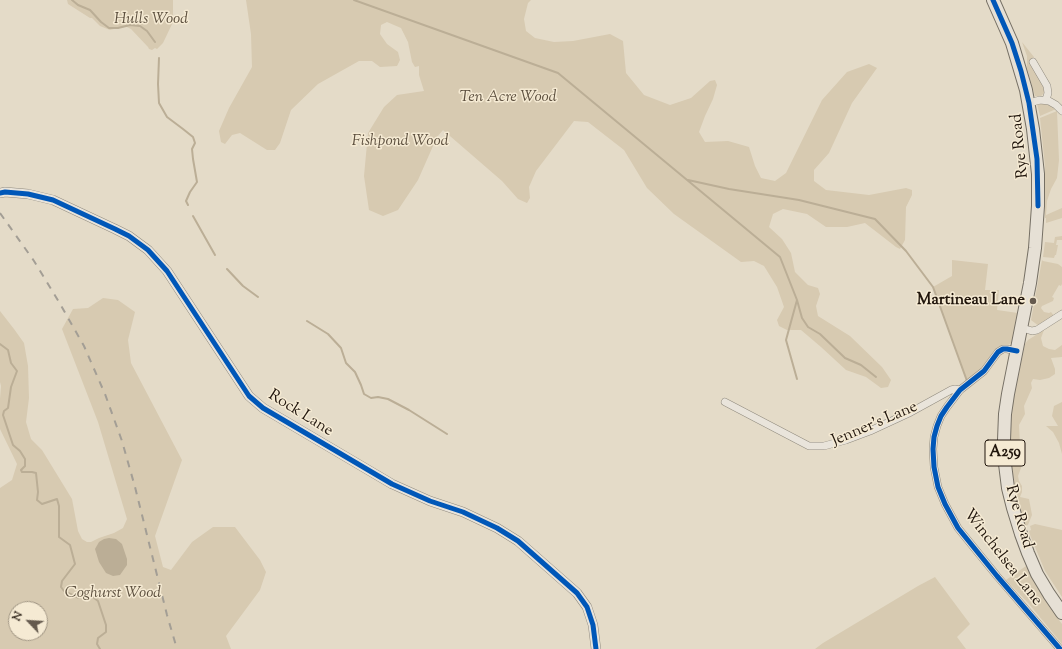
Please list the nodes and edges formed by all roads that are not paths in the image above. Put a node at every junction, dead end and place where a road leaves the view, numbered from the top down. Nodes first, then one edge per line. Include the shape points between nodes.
1 (993, 0) edge
2 (1033, 62) dead end
3 (1046, 100) junction
4 (1029, 103) junction
5 (1060, 109) edge
6 (2, 191) edge
7 (1062, 314) edge
8 (1022, 328) junction
9 (1017, 351) junction
10 (960, 390) junction
11 (725, 402) dead end
12 (1062, 613) edge
13 (596, 649) edge
14 (1060, 649) edge

1 - 4 highway, Rye Road / A259 via 1008,32
2 - 3 street, Rye Road via 1047,86
3 - 4 street, Rye Road
3 - 5 street, Rye Road
4 - 8 highway, Rye Road / A259 via 1037,159 1038,206 1034,257
6 - 13 street, Rock Lane via 53,200 114,228 148,250 167,271 249,396 263,408 392,484 463,512 518,541 577,593 587,607 593,624
7 - 8 street via 1038,330
8 - 9 highway, Rye Road / A259
9 - 10 street, Winchelsea Lane via 1007,349 998,352 984,371
9 - 12 highway, Rye Road / A259 via 1005,414 1004,446 1008,488 1028,553 1041,581
10 - 11 street, Jenner's Lane via 951,390 870,431 824,446 809,446
10 - 14 street, Winchelsea Lane via 942,416 934,437 938,487 958,528

